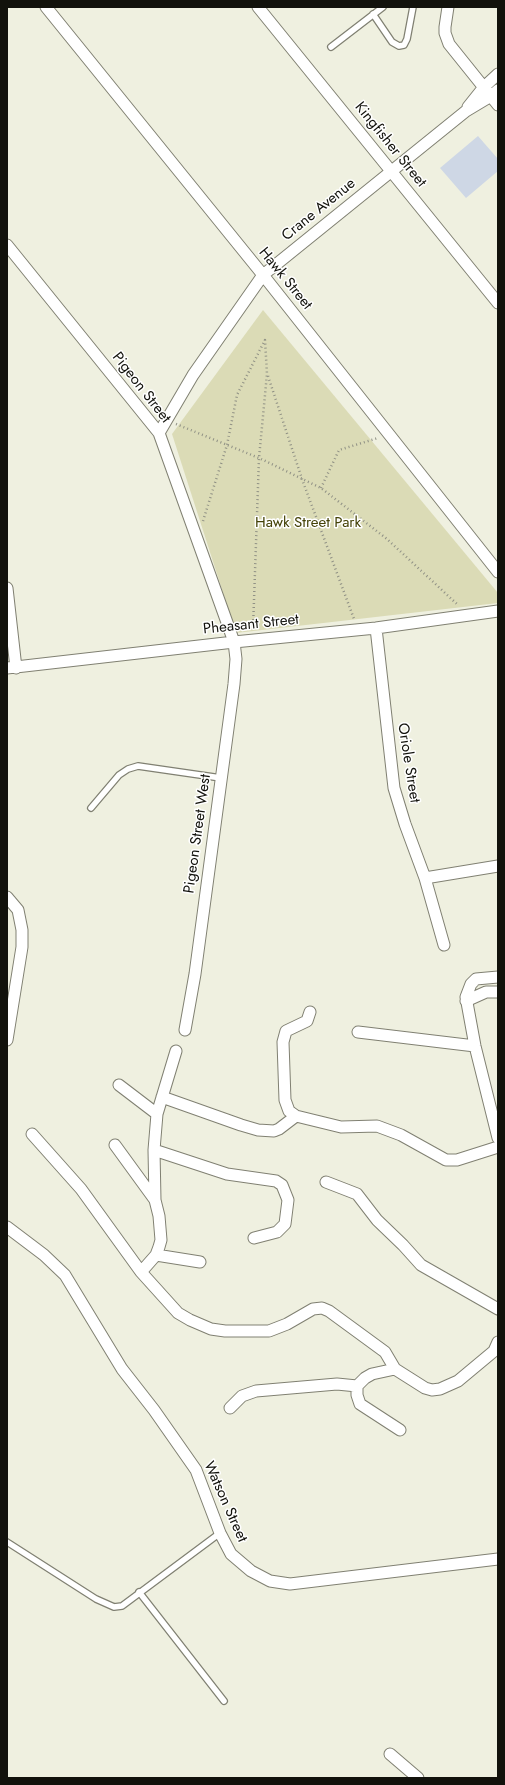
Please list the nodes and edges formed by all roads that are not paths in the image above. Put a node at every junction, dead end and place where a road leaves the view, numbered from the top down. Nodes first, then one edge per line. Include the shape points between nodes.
1 (46, 7) edge
2 (258, 7) edge
3 (382, 7) edge
4 (414, 7) edge
5 (448, 7) edge
6 (373, 14) junction
7 (331, 47) dead end
8 (498, 74) edge
9 (484, 87) junction
10 (496, 97) edge
11 (466, 111) junction
12 (391, 171) junction
13 (7, 245) edge
14 (263, 275) junction
15 (498, 303) edge
16 (159, 433) junction
17 (498, 572) edge
18 (7, 588) edge
19 (498, 611) edge
20 (376, 628) junction
21 (234, 642) junction
22 (11, 668) edge
23 (221, 778) junction
24 (91, 808) dead end
25 (498, 866) edge
26 (425, 878) junction
27 (7, 897) edge
28 (444, 945) dead end
29 (498, 977) edge
30 (498, 992) edge
31 (466, 1001) junction
32 (310, 1012) dead end
33 (8, 1028) edge
34 (185, 1030) dead end
35 (358, 1032) dead end
36 (7, 1040) edge
37 (475, 1046) junction
38 (176, 1051) dead end
39 (119, 1085) dead end
40 (162, 1097) junction
41 (157, 1114) junction
42 (296, 1116) junction
43 (32, 1134) dead end
44 (498, 1138) edge
45 (115, 1145) dead end
46 (498, 1147) edge
47 (154, 1150) junction
48 (326, 1182) dead end
49 (155, 1200) junction
50 (7, 1227) edge
51 (254, 1238) dead end
52 (156, 1255) junction
53 (200, 1262) dead end
54 (141, 1272) junction
55 (498, 1308) edge
56 (497, 1350) edge
57 (395, 1369) junction
58 (356, 1386) junction
59 (230, 1408) dead end
60 (400, 1430) dead end
61 (220, 1533) junction
62 (7, 1542) edge
63 (498, 1559) edge
64 (139, 1592) junction
65 (224, 1701) dead end
66 (390, 1754) dead end
67 (418, 1778) edge

1 - 14 street, Hawk Street
2 - 12 street, Kingfisher Street
3 - 6 lane
4 - 6 lane via 407,39 404,45 399,46 392,42
5 - 9 street via 445,27 449,44
6 - 7 lane
8 - 9 street, Crane Avenue
9 - 10 street
9 - 11 street, Crane Avenue
10 - 11 street, Crane Avenue
11 - 12 street, Crane Avenue
12 - 14 street, Crane Avenue
12 - 15 street, Kingfisher Street
13 - 16 street, Pigeon Street
14 - 16 street, Crane Avenue via 193,375
14 - 17 street, Hawk Street
16 - 21 street, Pigeon Street
18 - 22 street
19 - 20 street, Pheasant Street
20 - 21 street, Pheasant Street
20 - 26 street, Oriole Street via 394,788
21 - 22 street, Pheasant Street
21 - 23 street, Pigeon Street West via 234,684
23 - 24 lane via 138,766 119,775
23 - 34 street, Pigeon Street West
25 - 26 street
26 - 28 street, Oriole Street
27 - 33 street via 18,910 22,930 22,947
29 - 31 street via 473,981 467,992
30 - 31 street via 486,992
31 - 37 street
32 - 42 street via 307,1021 286,1031 283,1042 285,1100 289,1111
33 - 36 street
35 - 37 street
37 - 44 street
38 - 40 street
39 - 41 street
40 - 41 street
40 - 42 street via 258,1130 280,1129
41 - 47 street
42 - 46 street via 341,1127 384,1128 402,1135 446,1160 457,1160
43 - 54 street via 81,1189
45 - 49 street
47 - 49 street
47 - 51 street via 227,1174 274,1181 282,1185 288,1200 285,1224 277,1232
48 - 55 street via 357,1194 377,1220 421,1265
49 - 52 street via 161,1240
50 - 61 street, Watson Street via 44,1255 65,1275 122,1369 196,1470
52 - 53 street
52 - 54 street
54 - 57 street via 178,1313 211,1329 239,1332 269,1331 313,1309 322,1308 385,1352
56 - 57 street via 458,1381 440,1389 425,1388
57 - 58 street via 372,1374
58 - 59 street via 337,1384 256,1391 242,1396
58 - 60 street via 360,1404
61 - 63 street, Watson Street via 231,1554 251,1571 270,1581 290,1584
61 - 64 lane
62 - 64 lane via 107,1605 122,1606
64 - 65 lane
66 - 67 street

